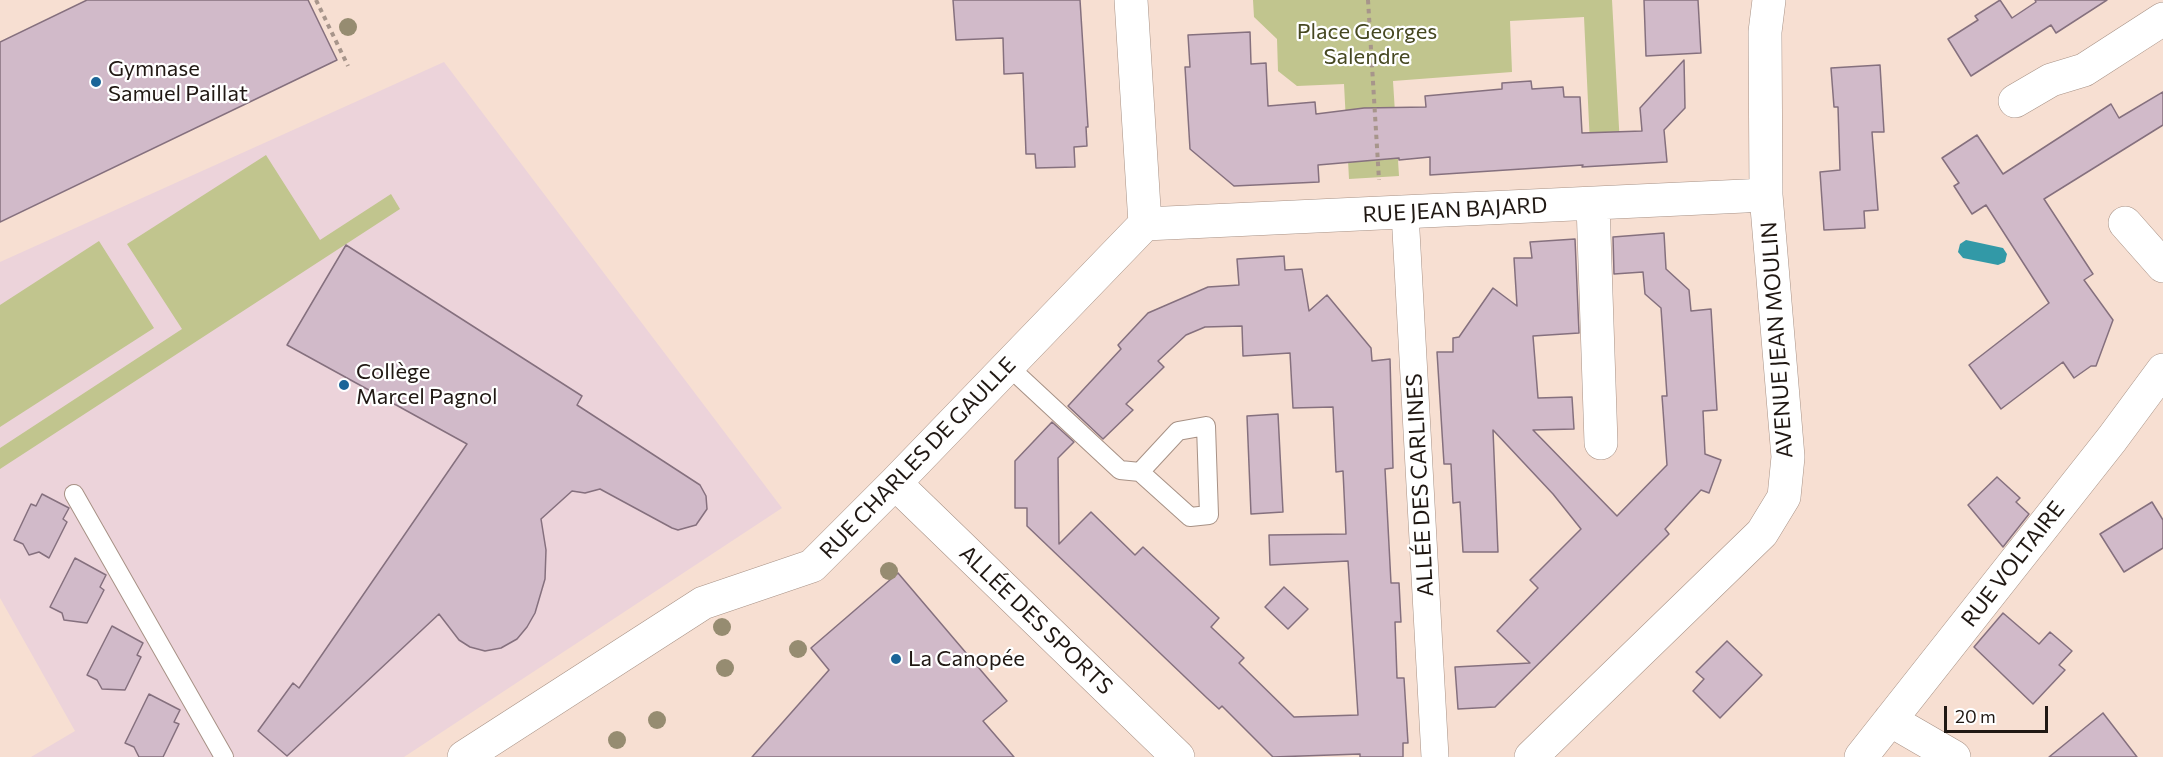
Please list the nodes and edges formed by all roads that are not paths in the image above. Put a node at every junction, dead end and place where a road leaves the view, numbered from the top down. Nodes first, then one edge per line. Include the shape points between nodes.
1 (1131, 0) edge
2 (1769, 0) edge
3 (2163, 19) edge
4 (2015, 102) dead end
5 (1766, 195) junction
6 (1593, 204) junction
7 (1393, 213) junction
8 (1145, 224) junction
9 (2125, 224) dead end
10 (2163, 266) edge
11 (1008, 366) junction
12 (2163, 370) edge
13 (1601, 443) dead end
14 (1140, 472) junction
15 (895, 483) junction
16 (74, 494) dead end
17 (1890, 720) junction
18 (224, 757) edge
19 (464, 757) edge
20 (1178, 757) edge
21 (1435, 757) edge
22 (1531, 757) edge
23 (1861, 757) edge
24 (1954, 757) edge

1 - 8 street
2 - 5 street, AVENUE JEAN MOULIN via 1765,32
3 - 4 street via 2084,70 2051,80
5 - 6 street, RUE JEAN BAJARD
5 - 22 street, AVENUE JEAN MOULIN via 1788,456 1784,497 1762,533
6 - 7 street, RUE JEAN BAJARD
6 - 13 street
7 - 8 street, RUE JEAN BAJARD
7 - 21 street, ALLÉE DES CARLINES
8 - 11 street, RUE CHARLES DE GAULLE
9 - 10 street
11 - 14 lane via 1120,470
11 - 15 street, RUE CHARLES DE GAULLE
12 - 17 street, RUE VOLTAIRE
14 - 14 lane via 1190,516 1209,515 1206,426 1178,431
15 - 19 street, RUE CHARLES DE GAULLE via 812,566 703,603
15 - 20 street, ALLÉE DES SPORTS
16 - 18 lane
17 - 23 street, RUE VOLTAIRE
17 - 24 street

